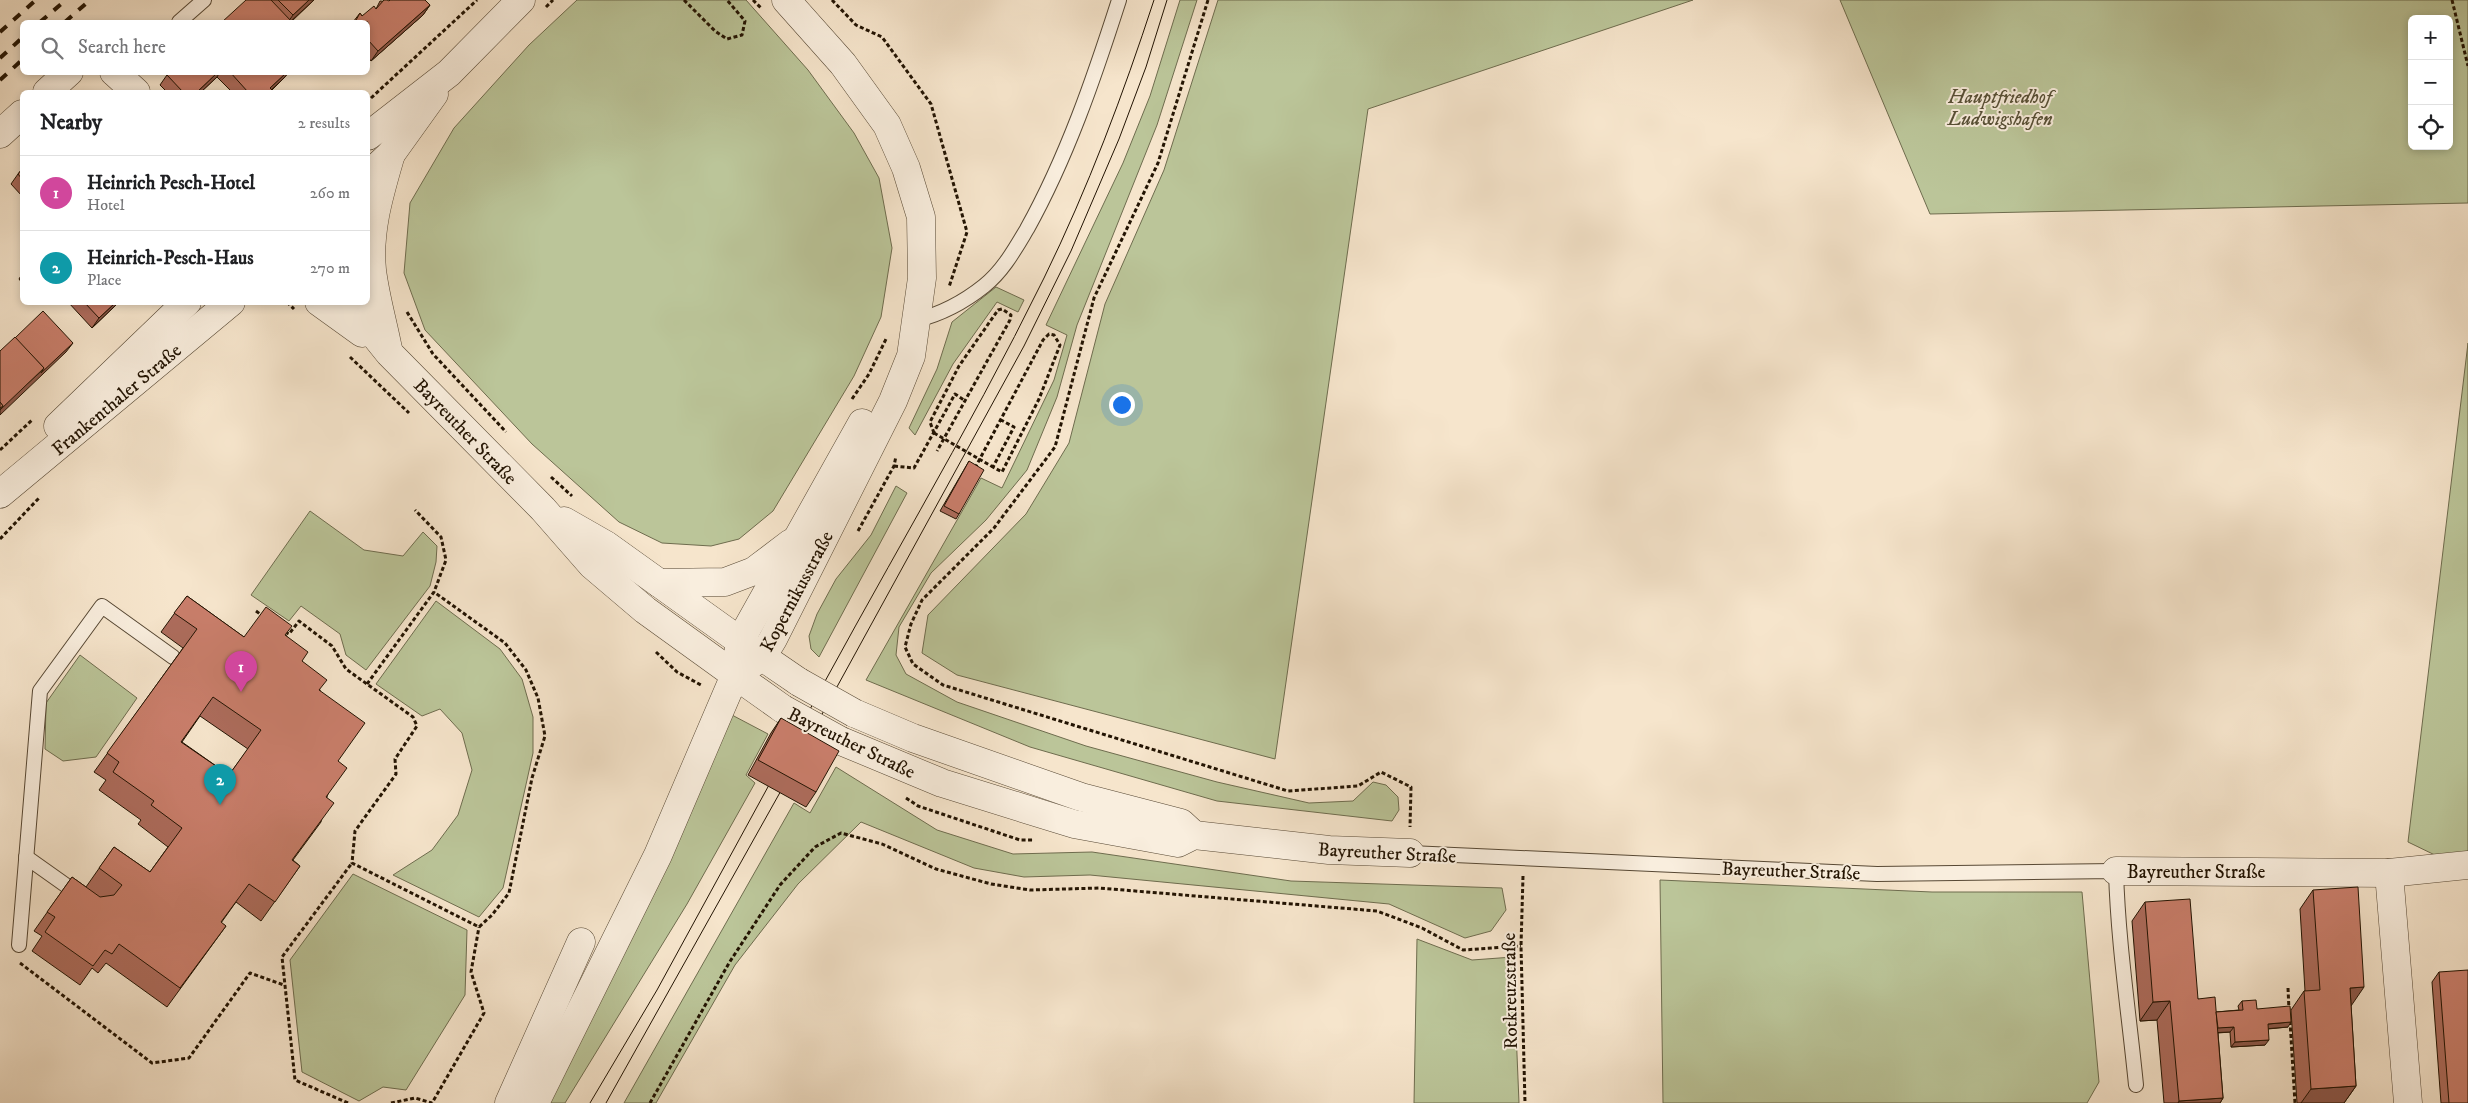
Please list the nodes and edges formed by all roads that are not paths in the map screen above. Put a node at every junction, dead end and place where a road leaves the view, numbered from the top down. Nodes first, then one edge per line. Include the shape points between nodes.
1 (204, 0) edge
2 (521, 0) edge
3 (1119, 0) edge
4 (776, 7) edge
5 (181, 20) edge
6 (449, 73) junction
7 (66, 75) edge
8 (48, 90) edge
9 (20, 116) edge
10 (0, 134) edge
11 (370, 134) edge
12 (391, 154) junction
13 (370, 174) edge
14 (184, 305) edge
15 (227, 305) edge
16 (323, 305) edge
17 (350, 305) edge
18 (917, 320) junction
19 (389, 353) junction
20 (0, 488) edge
21 (0, 494) edge
22 (543, 509) junction
23 (800, 536) junction
24 (659, 583) junction
25 (751, 649) junction
26 (173, 657) dead end
27 (735, 675) junction
28 (1194, 835) junction
29 (1410, 843) joint
30 (26, 857) junction
31 (2468, 865) edge
32 (2116, 870) junction
33 (2389, 873) junction
34 (94, 906) edge
35 (581, 942) dead end
36 (18, 945) road end
37 (2136, 1086) dead end
38 (509, 1103) edge
39 (535, 1103) edge
40 (2408, 1103) edge

1 - 5 lane
2 - 6 street
3 - 18 lane via 1072,135 1037,210 1011,256 985,286 941,314
4 - 18 street, Kopernikusstraße via 866,94 887,125 906,168 920,217 922,278
6 - 11 street
6 - 12 street
7 - 8 street
9 - 10 street
12 - 13 street
12 - 19 street via 372,232 372,270
14 - 20 street, Frankenthaler Straße via 43,441
15 - 21 street, Frankenthaler Straße
16 - 19 street, Bayreuther Straße
17 - 19 street, Bayreuther Straße
18 - 23 street, Kopernikusstraße
18 - 25 street, Kopernikusstraße via 911,356 893,400
19 - 22 street, Bayreuther Straße
22 - 24 street, Bayreuther Straße via 606,545
22 - 27 street, Bayreuther Straße via 592,564 646,610
23 - 24 street via 754,571 725,582
23 - 25 street, Kopernikusstraße
24 - 25 street, Bayreuther Straße
25 - 27 street, Kopernikusstraße
25 - 28 street, Bayreuther Straße, bridge via 799,682 854,713 913,738 1062,791 1181,823
26 - 30 lane via 102,606 40,691
27 - 28 street, Bayreuther Straße, bridge via 783,709 841,741 942,783 1074,824 1178,843
27 - 39 street via 658,855
28 - 29 street, Bayreuther Straße via 1329,850
29 - 32 lane, Bayreuther Straße via 1877,874
30 - 34 lane
30 - 36 lane
31 - 33 street, Bayreuther Straße
32 - 33 street, Bayreuther Straße
32 - 37 lane via 2121,963 2128,999
33 - 40 street
35 - 38 street

